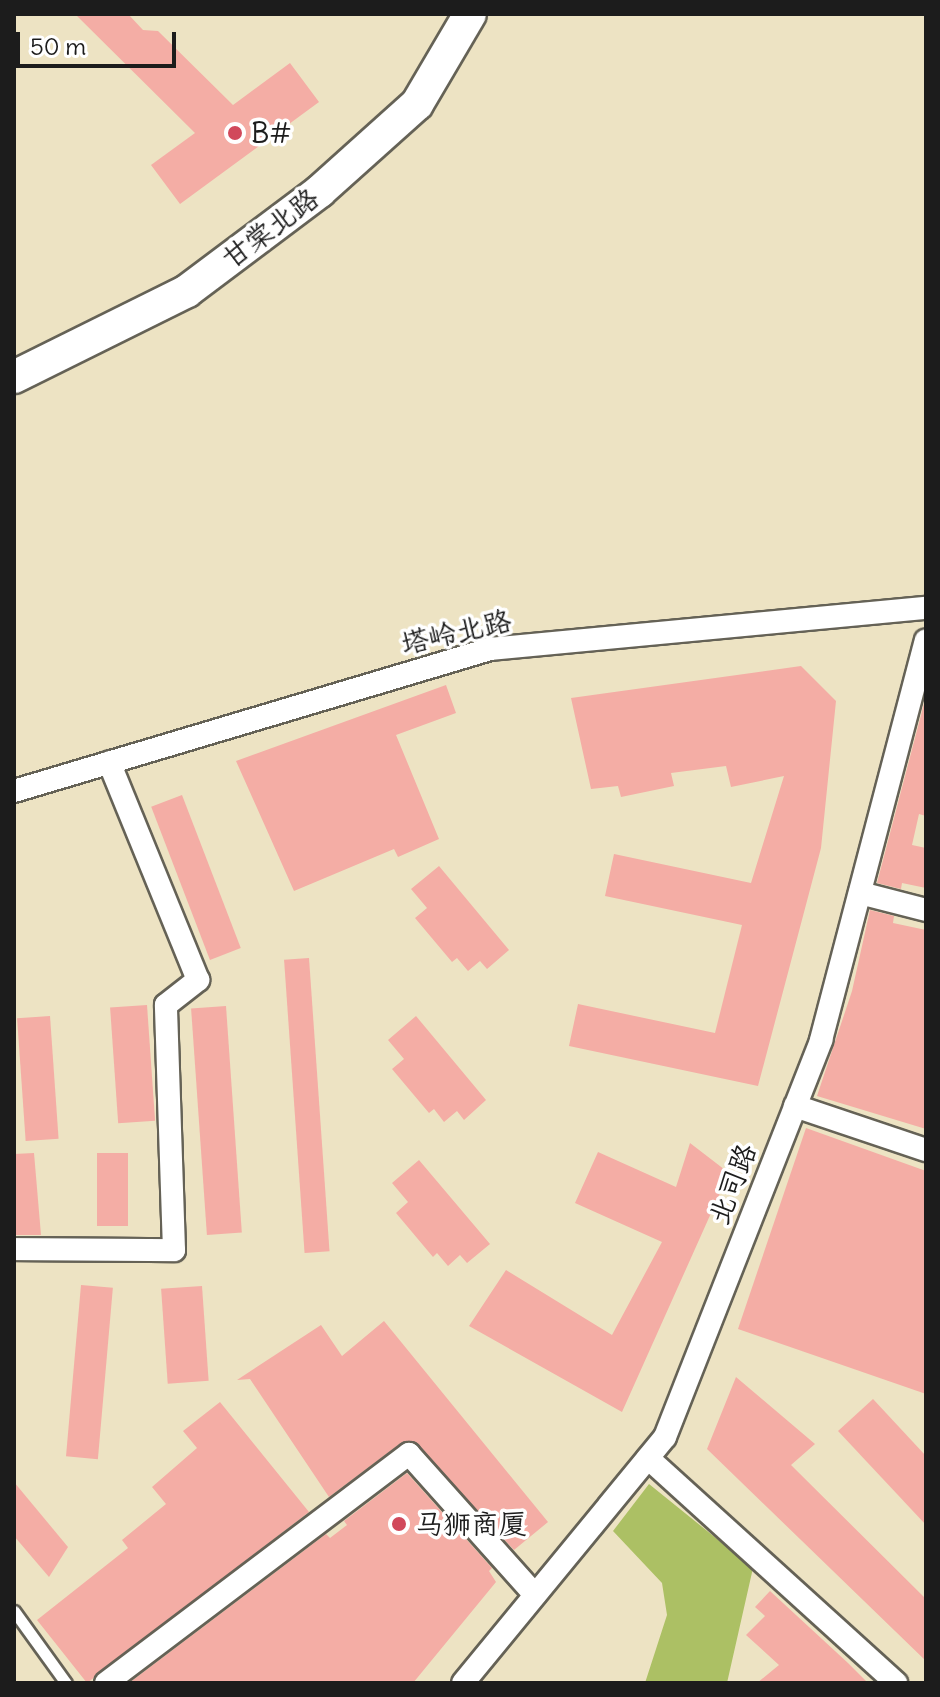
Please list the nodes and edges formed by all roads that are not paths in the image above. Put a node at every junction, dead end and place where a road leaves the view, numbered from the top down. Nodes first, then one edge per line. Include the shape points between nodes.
1 (470, 14) edge
2 (14, 377) edge
3 (926, 608) edge
4 (926, 641) edge
5 (109, 762) junction
6 (14, 791) edge
7 (860, 893) junction
8 (926, 910) edge
9 (795, 1106) junction
10 (926, 1150) edge
11 (14, 1249) edge
12 (648, 1458) junction
13 (535, 1595) junction
14 (14, 1611) edge
15 (66, 1683) edge
16 (106, 1683) edge
17 (463, 1683) edge
18 (896, 1683) edge

1 - 2 street, 甘棠北路 via 417,104 320,191 187,291
3 - 5 street, 塔岭北路 via 490,649
4 - 7 street, 北司路
5 - 6 street, 塔岭北路
5 - 11 street via 198,980 166,1005 174,1250
7 - 8 street
7 - 9 street, 北司路 via 821,1040
9 - 10 street
9 - 12 street, 北司路 via 665,1437
12 - 13 street, 北司路
12 - 18 street
13 - 16 street via 409,1454
13 - 17 street, 北司路
14 - 15 lane

